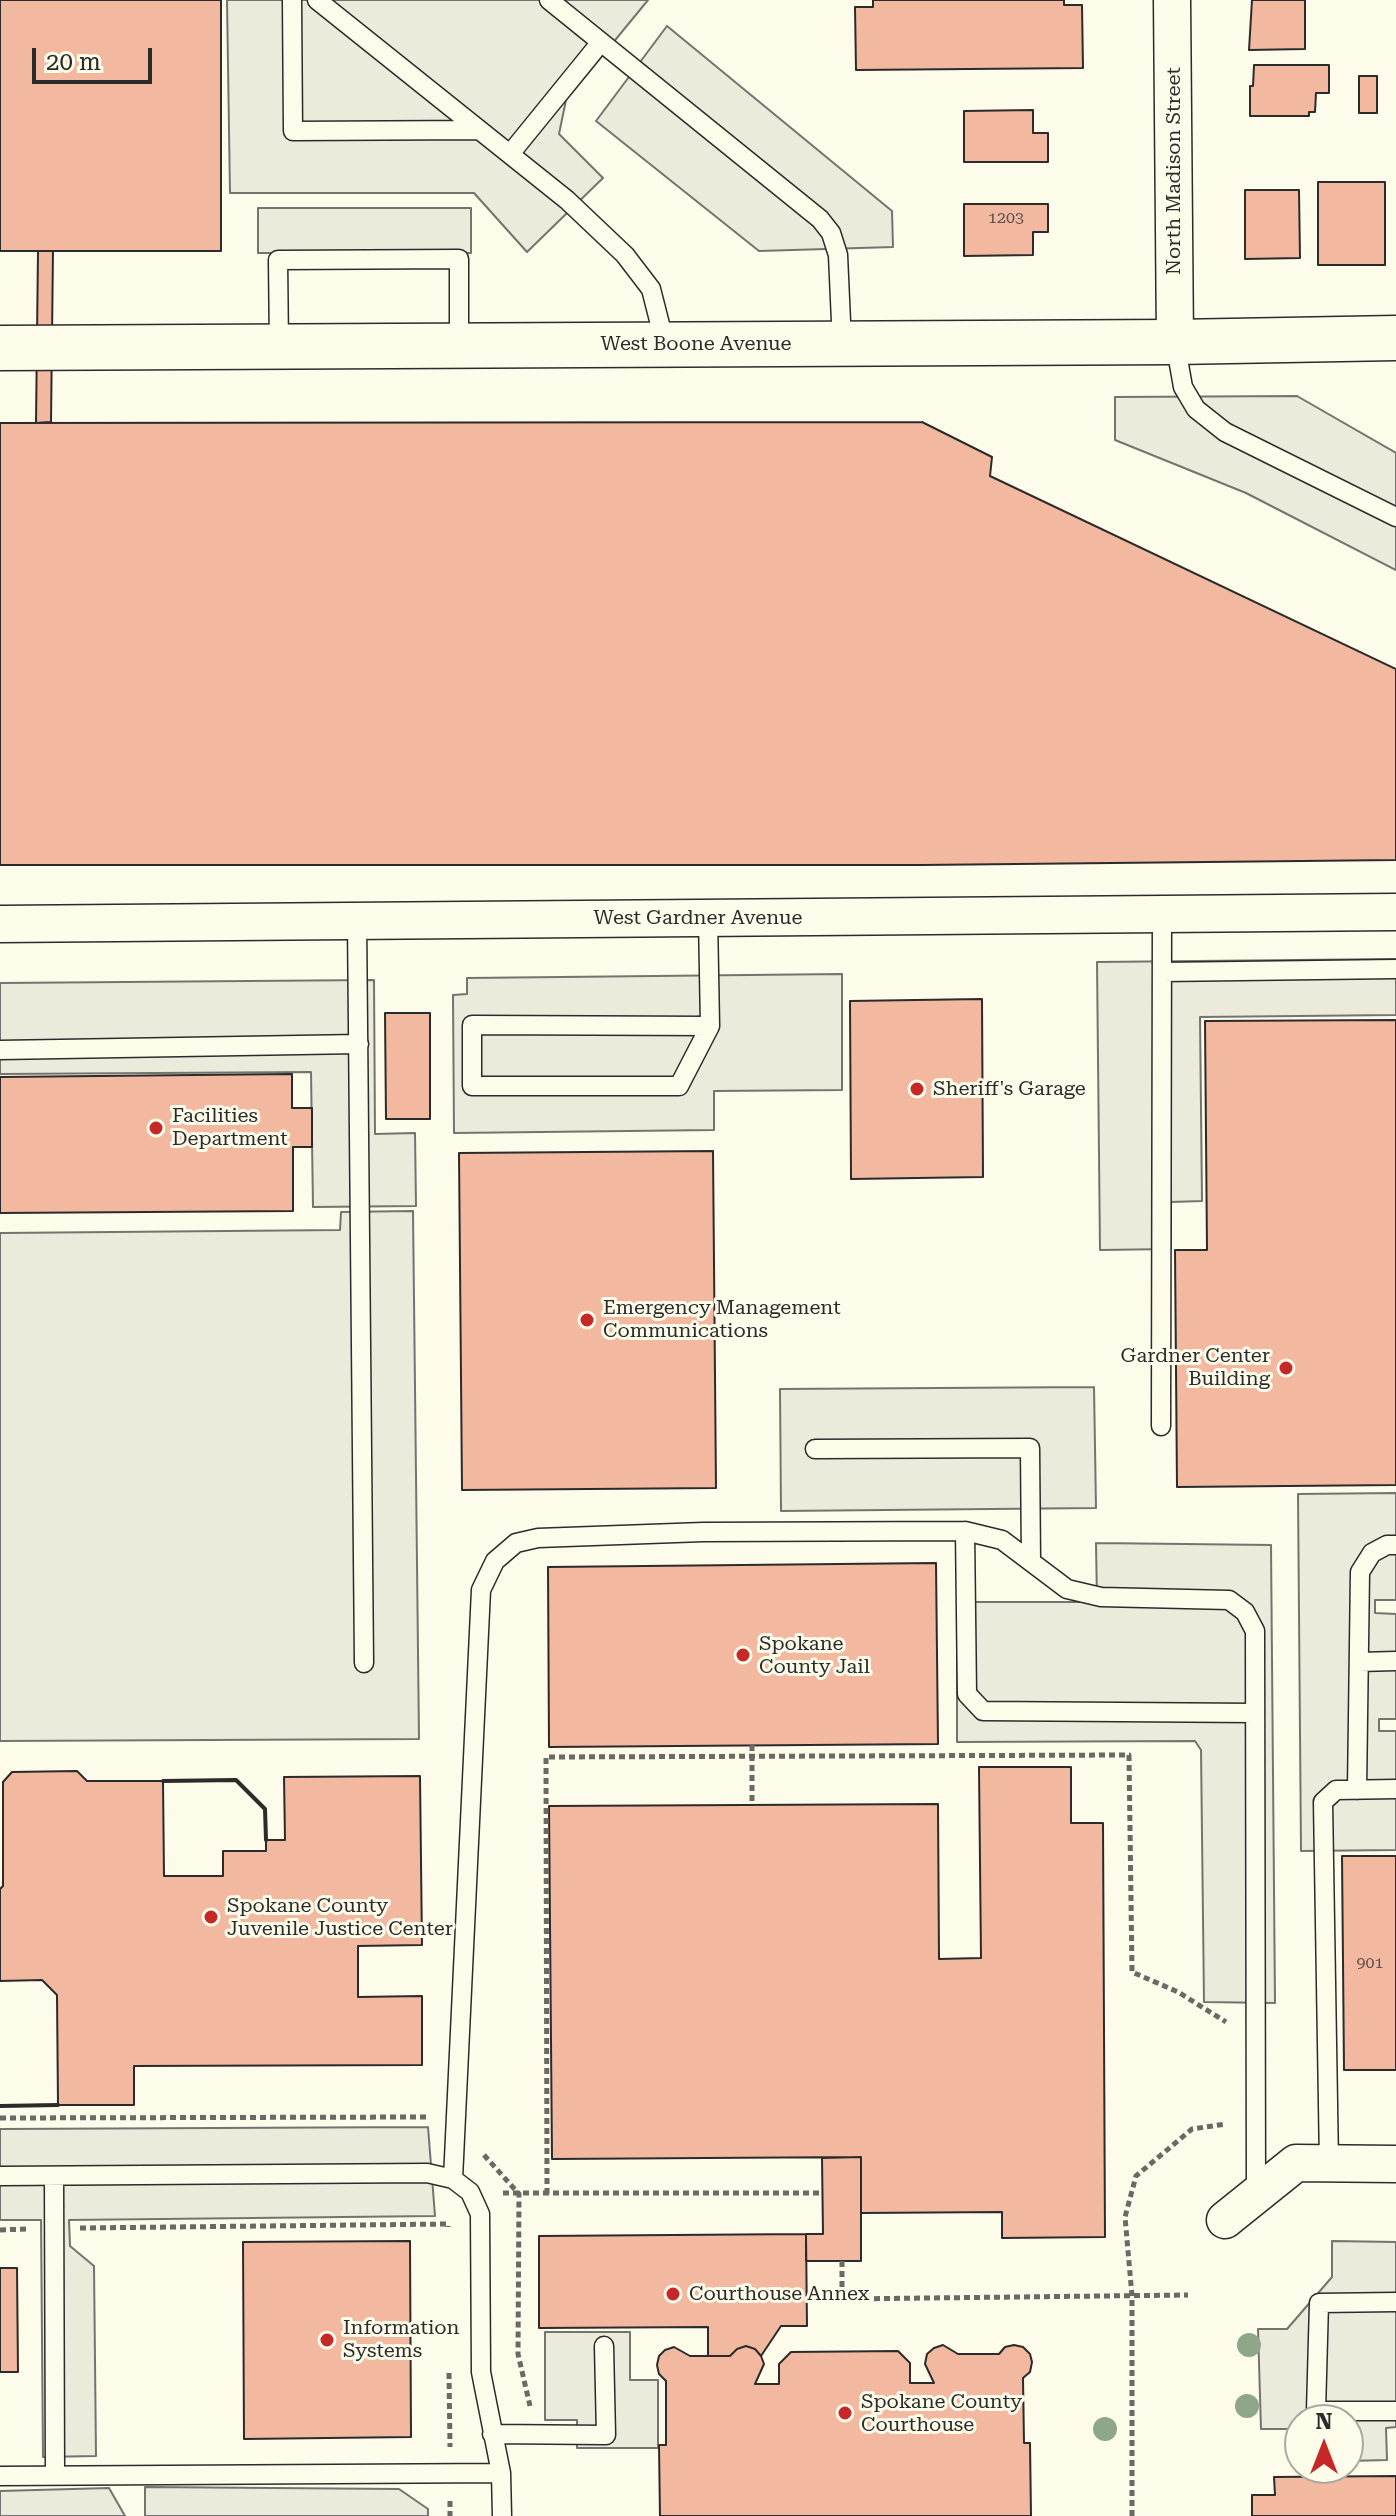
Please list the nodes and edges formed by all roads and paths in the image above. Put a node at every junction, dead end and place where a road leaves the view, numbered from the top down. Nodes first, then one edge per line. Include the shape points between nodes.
1 (292, 0) edge
2 (317, 0) edge
3 (549, 0) edge
4 (1172, 0) edge
5 (601, 42) junction
6 (479, 130) junction
7 (510, 154) junction
8 (1395, 339) edge
9 (1175, 342) junction
10 (665, 344) junction
11 (842, 344) junction
12 (279, 346) junction
13 (459, 346) junction
14 (0, 348) edge
15 (1396, 517) edge
16 (1396, 912) edge
17 (1162, 914) junction
18 (708, 918) junction
19 (357, 921) junction
20 (0, 924) edge
21 (1396, 969) edge
22 (1162, 972) junction
23 (710, 1026) junction
24 (359, 1044) junction
25 (0, 1050) edge
26 (1161, 1426) dead end
27 (815, 1449) dead end
28 (965, 1531) junction
29 (1396, 1545) edge
30 (1031, 1562) junction
31 (1396, 1661) edge
32 (1359, 1662) junction
33 (364, 1663) dead end
34 (1255, 1713) junction
35 (752, 1745) dead end
36 (1396, 1789) edge
37 (1357, 1790) junction
38 (752, 1805) dead end
39 (1226, 2036) dead end
40 (1226, 2111) dead end
41 (0, 2118) edge
42 (455, 2127) junction
43 (1329, 2164) junction
44 (1396, 2164) edge
45 (0, 2176) edge
46 (54, 2176) junction
47 (453, 2179) junction
48 (470, 2192) junction
49 (822, 2193) dead end
50 (519, 2194) junction
51 (547, 2194) junction
52 (1256, 2196) junction
53 (1225, 2220) dead end
54 (54, 2228) junction
55 (0, 2230) edge
56 (448, 2240) dead end
57 (842, 2261) dead end
58 (1188, 2295) dead end
59 (1132, 2296) junction
60 (1396, 2302) edge
61 (604, 2346) dead end
62 (449, 2364) dead end
63 (1396, 2411) edge
64 (492, 2434) junction
65 (533, 2435) junction
66 (450, 2473) junction
67 (501, 2473) junction
68 (55, 2475) junction
69 (0, 2476) edge
70 (450, 2516) edge
71 (502, 2516) edge
72 (1132, 2516) edge

1 - 6 lane via 293,131
2 - 6 lane
3 - 5 lane
4 - 9 street, North Madison Street
5 - 7 lane
5 - 11 lane via 820,219 838,255
6 - 7 lane
7 - 10 lane via 567,200 641,273 651,289
8 - 9 main road, West Boone Avenue
9 - 11 main road, West Boone Avenue
9 - 15 lane via 1183,387 1196,409 1225,432
10 - 11 main road, West Boone Avenue
10 - 13 main road, West Boone Avenue
12 - 13 main road, West Boone Avenue
12 - 13 lane via 278,260 459,259
12 - 14 main road, West Boone Avenue
16 - 17 street, West Gardner Avenue
17 - 18 street, West Gardner Avenue
17 - 22 lane
18 - 19 street, West Gardner Avenue
18 - 23 lane
19 - 20 street, West Gardner Avenue
19 - 24 lane
21 - 22 lane
22 - 26 lane
23 - 23 lane via 472,1025 472,1086 679,1086
24 - 25 lane
24 - 33 lane
27 - 30 lane via 1030,1448
28 - 30 lane via 1002,1540
28 - 34 lane via 967,1694 983,1711
28 - 42 lane via 538,1538 516,1543 495,1561 481,1590
29 - 32 lane via 1372,1553 1360,1572
30 - 34 lane via 1067,1589 1101,1597 1229,1600 1245,1612 1255,1631
31 - 32 lane
32 - 37 lane
34 - 52 lane
35 - 38 path, bridge
36 - 37 lane
37 - 43 lane via 1336,1790 1323,1802
39 - 51 path via 1226,2022 1132,1972 1129,1755 546,1757
40 - 59 path via 1226,2126 1192,2129 1136,2176 1125,2217
41 - 42 path via 426,2117
42 - 47 lane
42 - 50 path
43 - 44 street
43 - 52 street via 1296,2163
45 - 46 lane
46 - 47 lane via 427,2173
46 - 54 lane
47 - 48 lane
48 - 50 path
48 - 64 lane via 480,2214 481,2372
49 - 51 path
50 - 51 path
50 - 65 path via 518,2354
52 - 53 street
54 - 55 path
54 - 56 path via 448,2224
54 - 68 lane
57 - 59 path via 842,2299
58 - 59 path
59 - 72 path
60 - 63 lane via 1319,2303 1316,2411
61 - 65 lane via 606,2435
62 - 66 path
64 - 65 lane
64 - 67 lane
66 - 67 lane
66 - 68 lane
66 - 70 path
67 - 71 lane
68 - 69 lane

